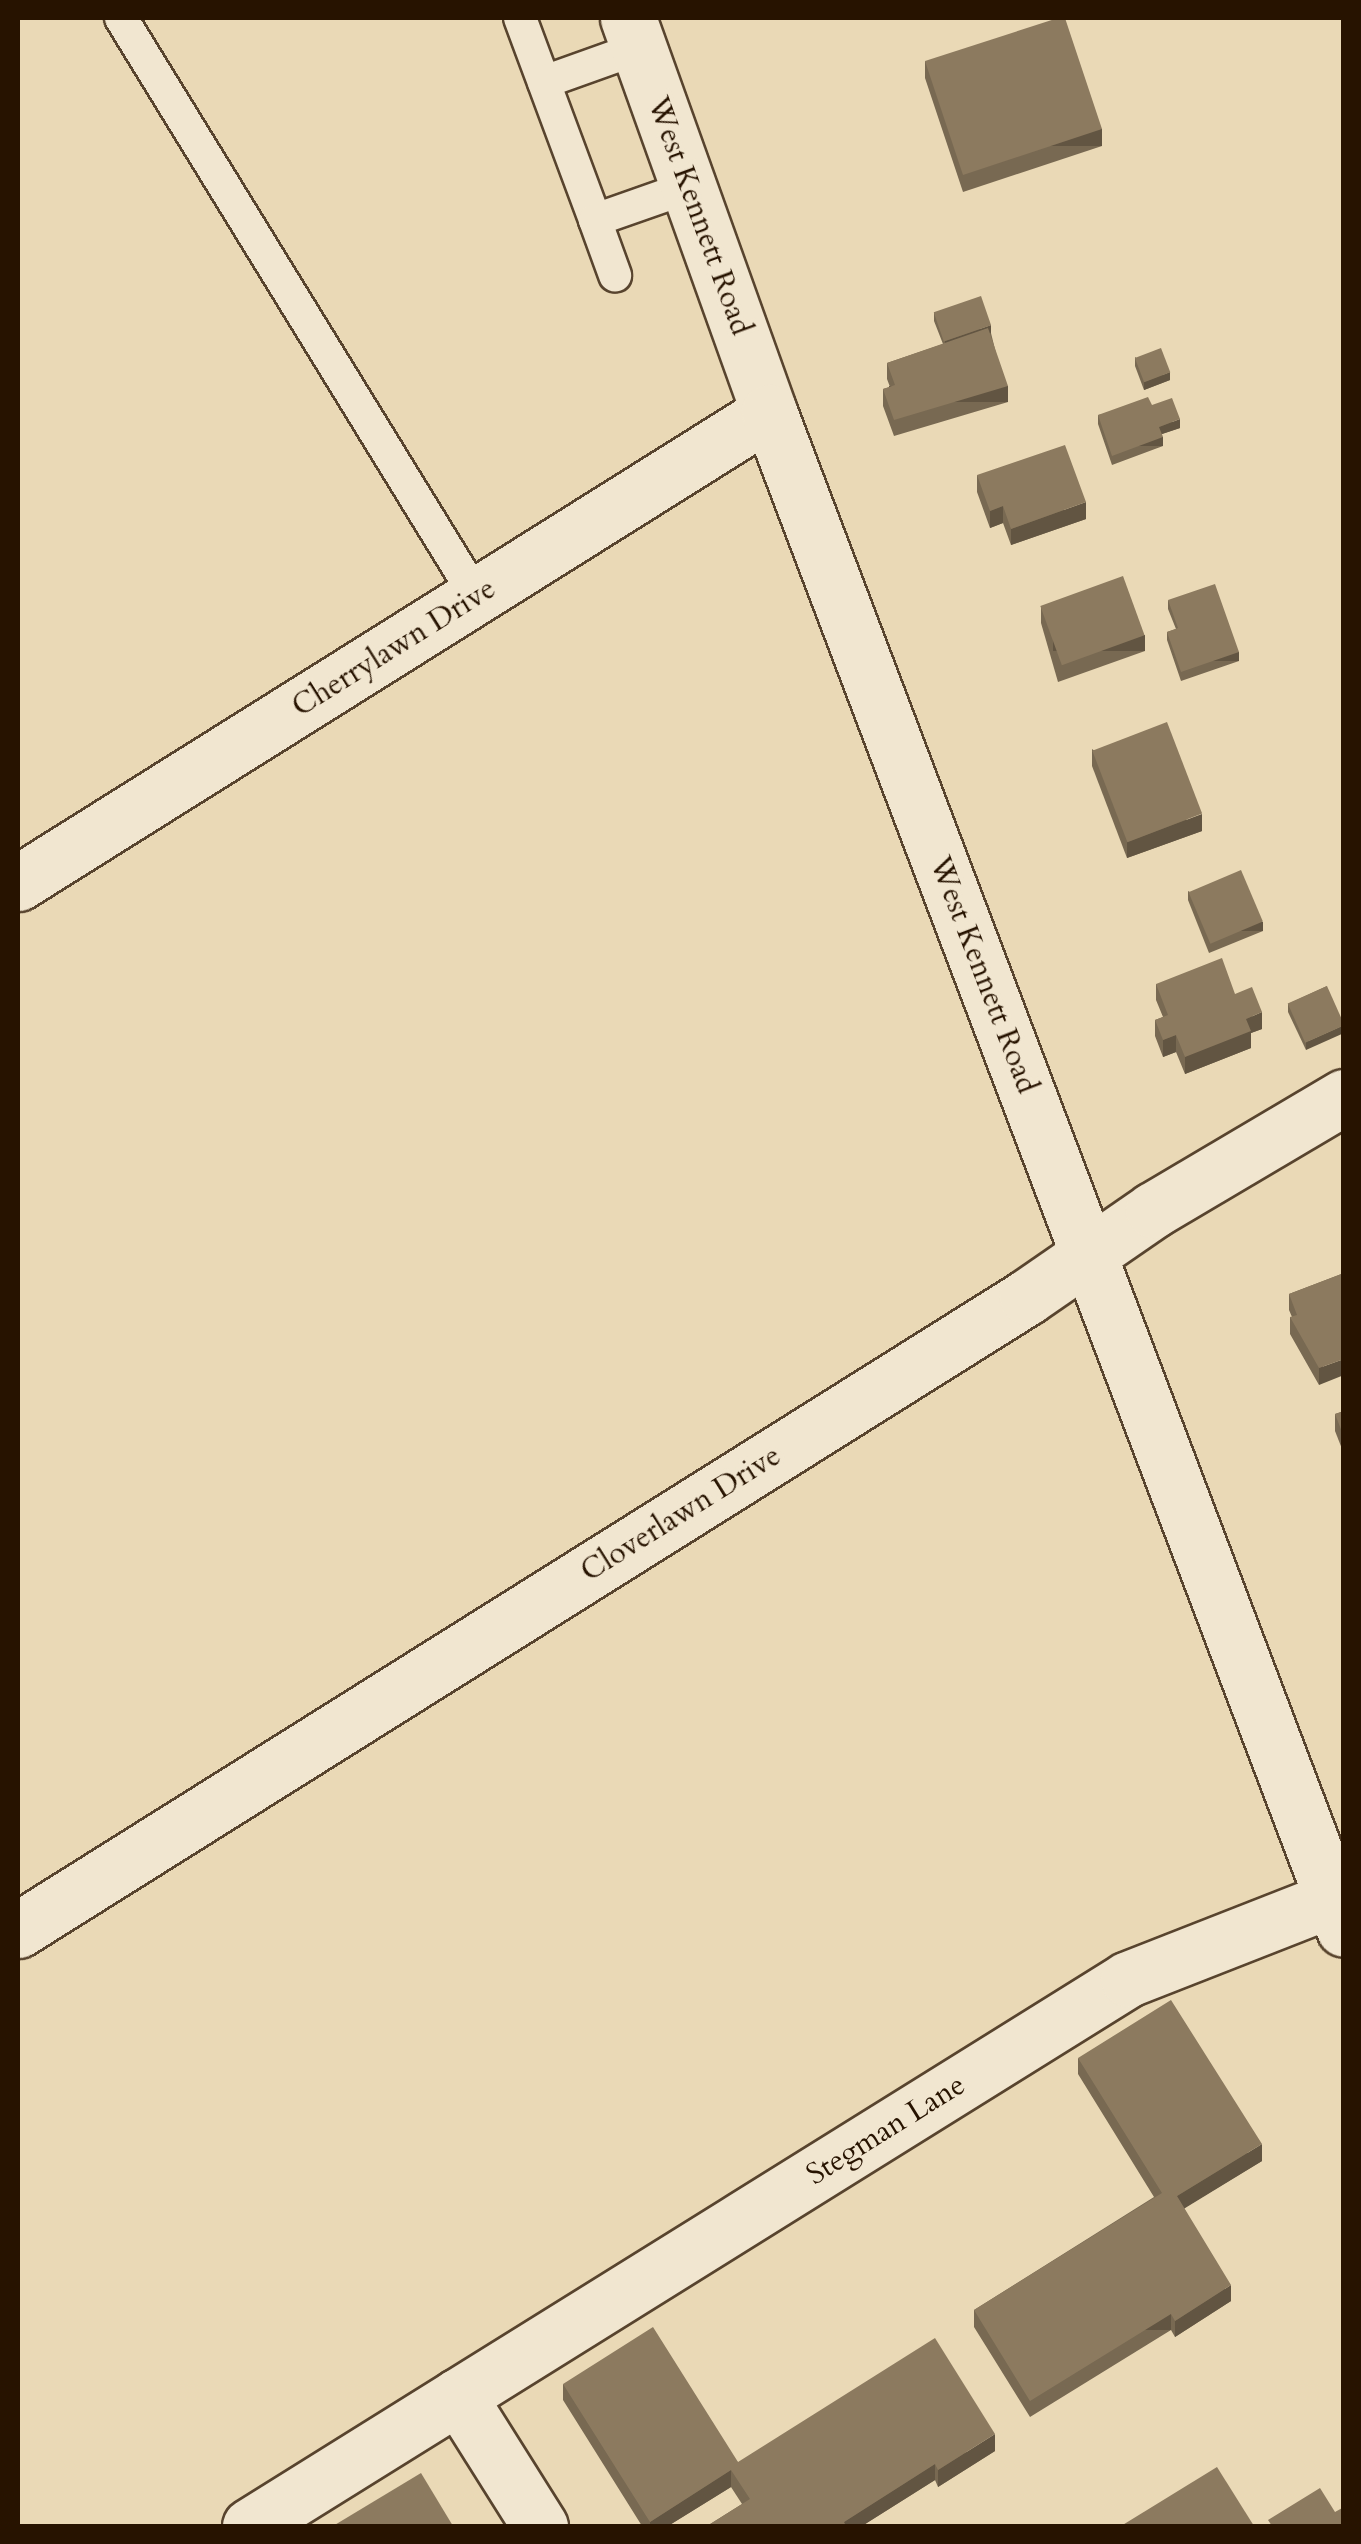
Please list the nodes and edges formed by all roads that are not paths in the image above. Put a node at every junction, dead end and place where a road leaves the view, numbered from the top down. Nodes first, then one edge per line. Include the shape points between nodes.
1 (120, 18) edge
2 (520, 18) edge
3 (634, 32) edge
4 (544, 82) junction
5 (689, 186) junction
6 (596, 220) junction
7 (615, 275) dead end
8 (770, 412) junction
9 (476, 596) junction
10 (18, 883) edge
11 (1344, 1097) edge
12 (1089, 1255) junction
13 (1338, 1914) edge
14 (18, 1930) edge
15 (458, 2396) junction
16 (250, 2526) edge
17 (540, 2526) edge

1 - 9 lane
2 - 4 lane
3 - 4 lane
3 - 5 street, West Kennett Road
4 - 6 lane
5 - 6 lane
5 - 8 street, West Kennett Road
6 - 7 lane
8 - 9 street, Cherrylawn Drive
8 - 12 street, West Kennett Road
9 - 10 street, Cherrylawn Drive
11 - 12 street, Cloverlawn Drive
12 - 13 street, West Kennett Road
12 - 14 street, Cloverlawn Drive
13 - 15 street, Stegman Lane via 1128,1979
15 - 16 street, Stegman Lane
15 - 17 street

